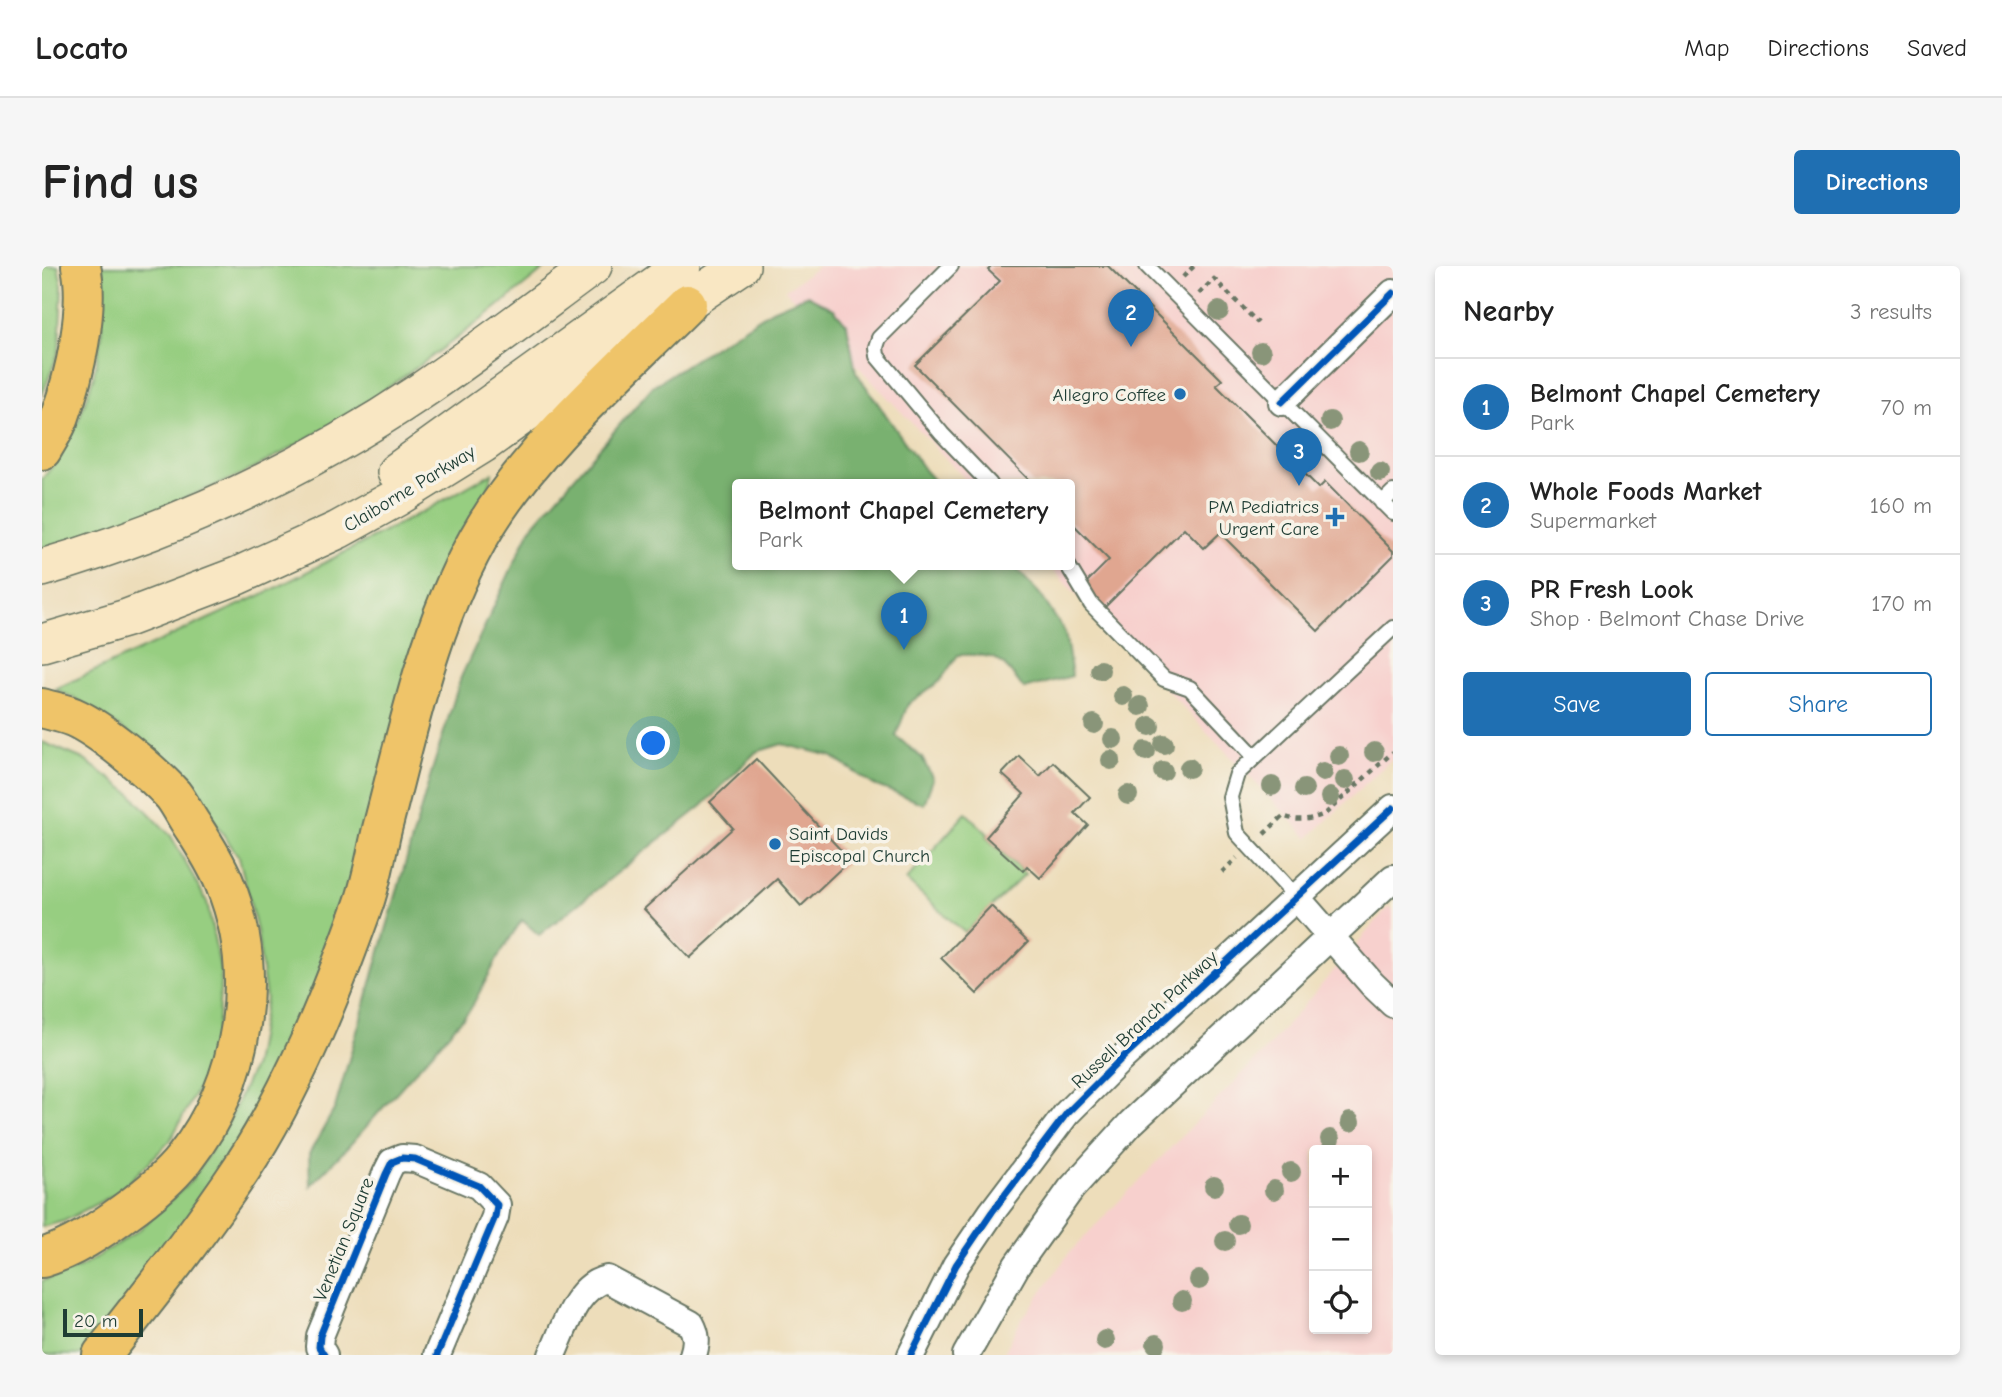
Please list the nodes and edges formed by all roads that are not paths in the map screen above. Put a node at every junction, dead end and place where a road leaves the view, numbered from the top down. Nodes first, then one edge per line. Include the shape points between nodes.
1 (81, 266) edge
2 (593, 266) edge
3 (682, 266) edge
4 (741, 266) edge
5 (951, 266) edge
6 (1147, 266) edge
7 (1393, 293) edge
8 (687, 304) junction
9 (1282, 402) junction
10 (42, 450) edge
11 (985, 479) edge
12 (1389, 503) edge
13 (283, 557) junction
14 (42, 568) edge
15 (1071, 570) edge
16 (1393, 628) edge
17 (42, 643) edge
18 (42, 708) edge
19 (1255, 757) junction
20 (1393, 808) edge
21 (1393, 878) edge
22 (1297, 898) junction
23 (1331, 937) junction
24 (1393, 1004) edge
25 (42, 1258) edge
26 (102, 1355) edge
27 (324, 1355) edge
28 (437, 1355) edge
29 (552, 1355) edge
30 (693, 1355) edge
31 (911, 1355) edge
32 (967, 1355) edge

1 - 10 highway via 83,320 74,370 60,419
2 - 14 main road via 421,391 305,460 172,524
3 - 13 main road
4 - 8 main road, Claiborne Parkway
5 - 11 lane via 879,338 877,356
6 - 9 lane
7 - 9 street
8 - 13 main road, Claiborne Parkway via 396,499
8 - 26 highway via 524,472 485,527 450,596 426,662 364,903 293,1076 243,1166
9 - 12 lane
13 - 17 main road, Claiborne Parkway via 127,618
15 - 19 lane via 1091,604 1164,679 1190,688
16 - 19 lane
18 - 25 highway via 74,717 124,750 173,796 224,883 240,935 244,976 243,1022 232,1069 211,1116 184,1159 147,1196 106,1226 62,1252
19 - 22 lane via 1237,774 1230,797 1237,833
20 - 22 street, Russell Branch Parkway
21 - 23 street
22 - 23 street
22 - 31 street, Russell Branch Parkway via 1067,1113 957,1265
23 - 24 street
23 - 32 street via 1131,1122 1071,1189 1017,1265
27 - 28 street, Venetian Square via 320,1336 386,1174 392,1162 402,1158 415,1159 479,1186 496,1205
29 - 30 street via 581,1297 596,1281 607,1279 691,1324 697,1343

